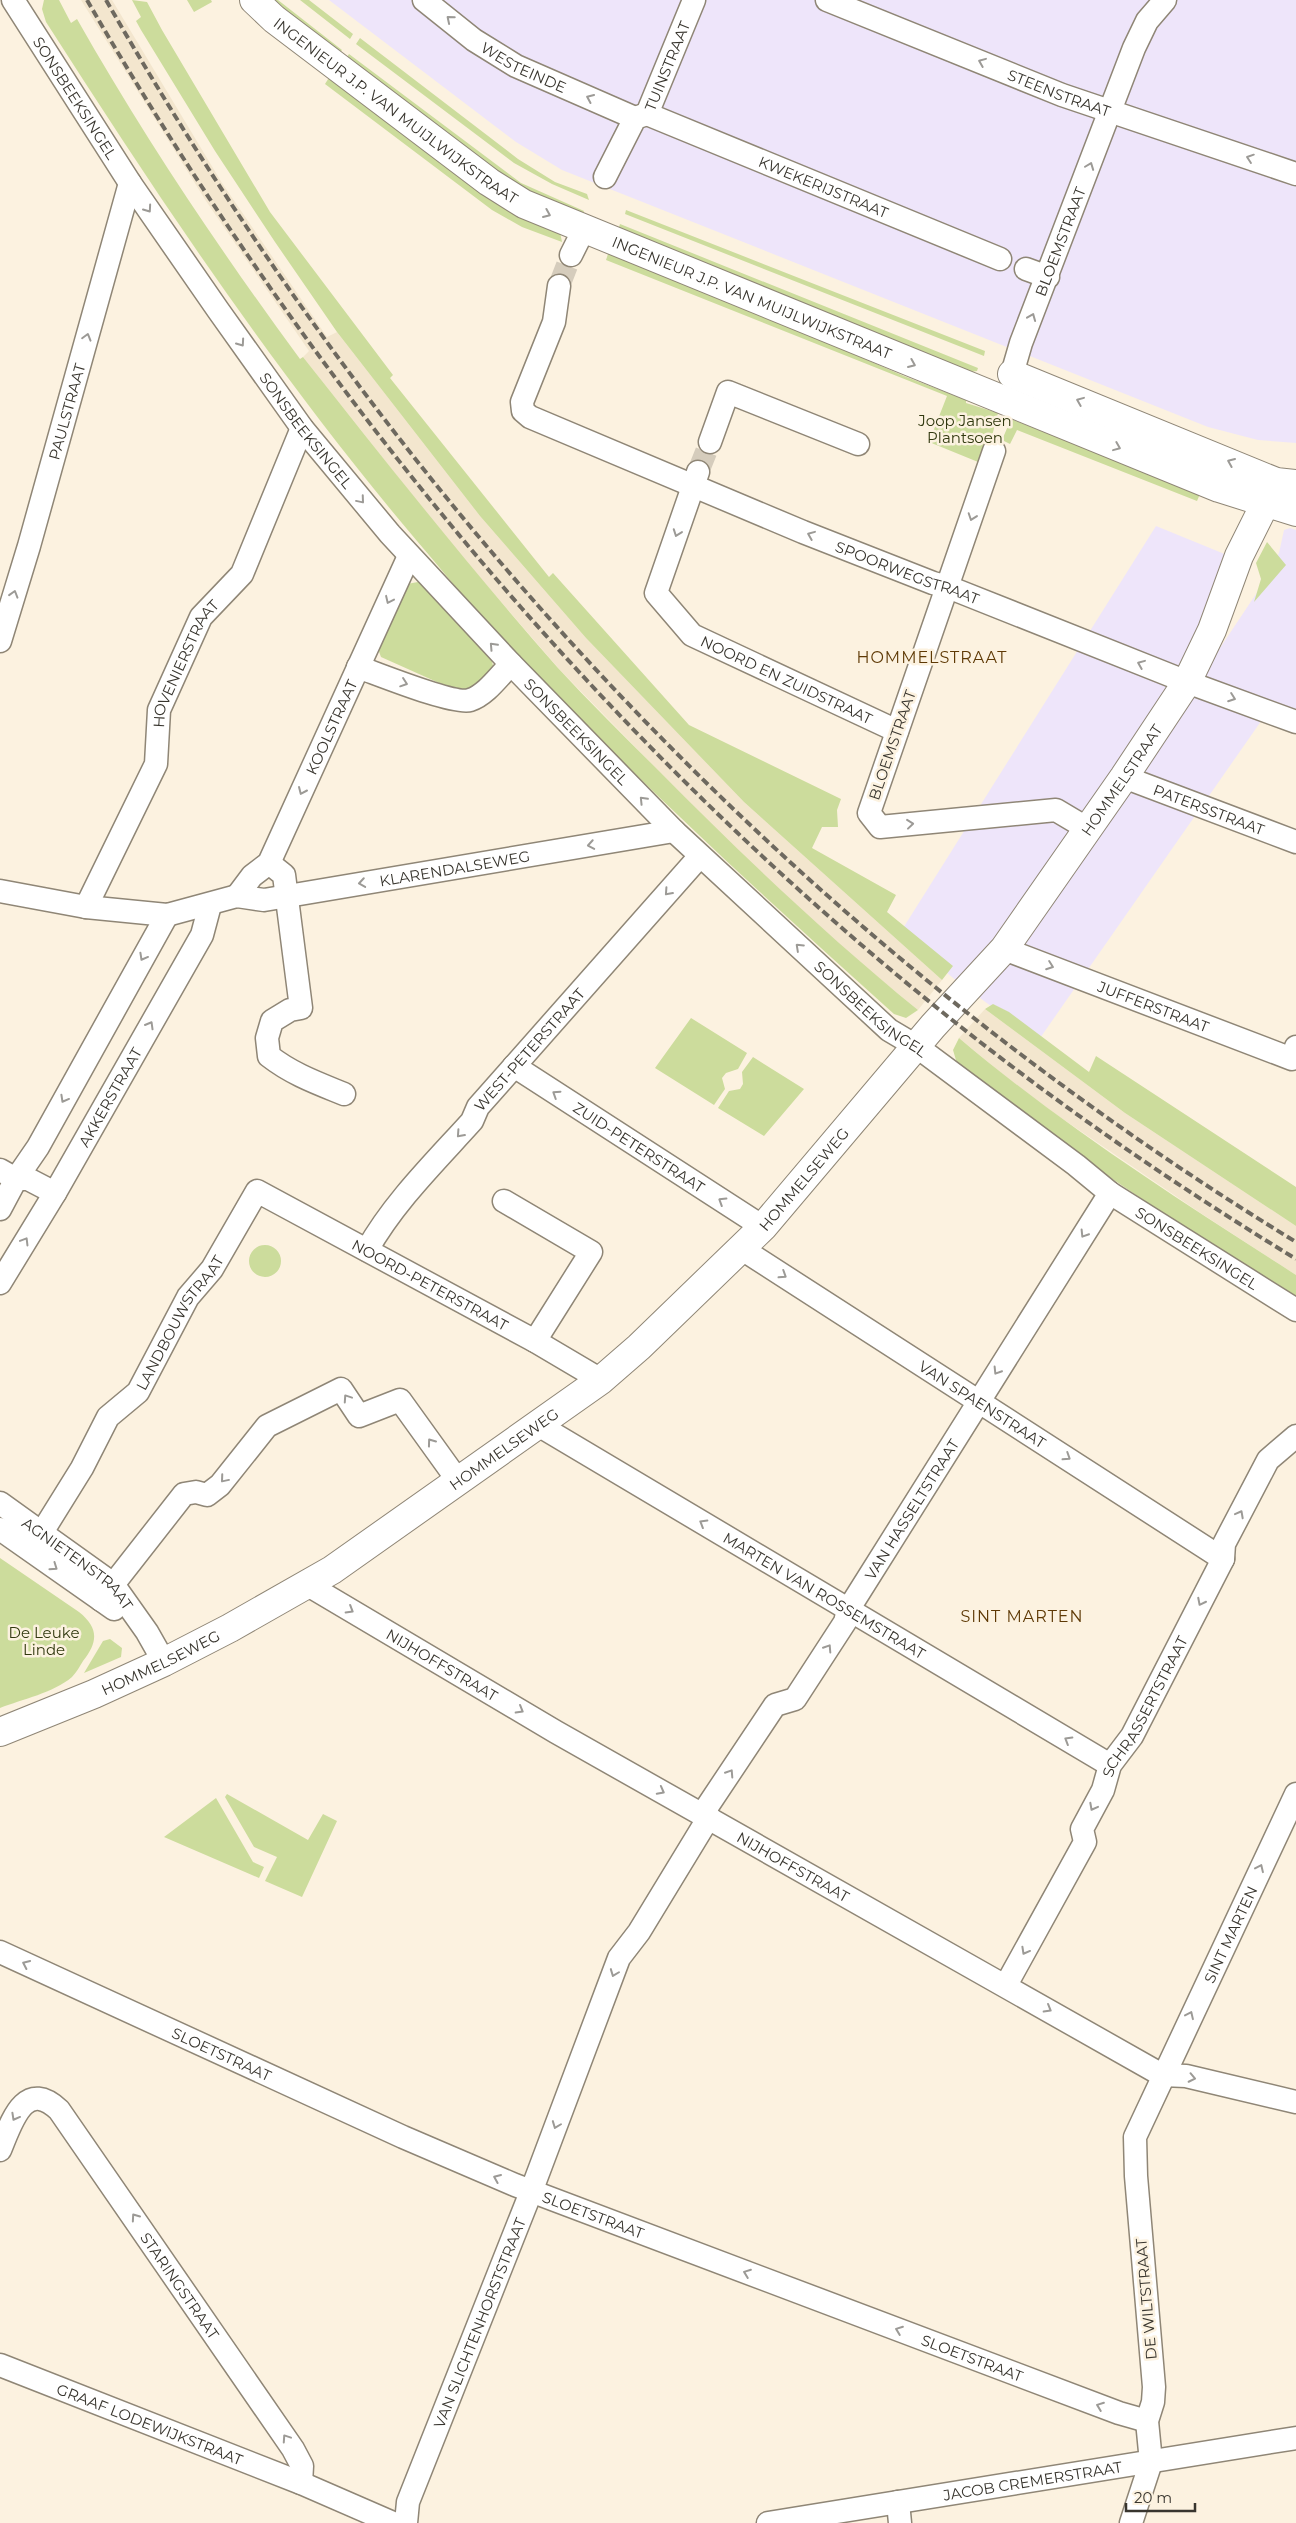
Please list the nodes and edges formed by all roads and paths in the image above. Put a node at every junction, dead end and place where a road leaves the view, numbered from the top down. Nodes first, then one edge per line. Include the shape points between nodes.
1 (13, 0) edge
2 (254, 0) edge
3 (424, 0) edge
4 (694, 0) edge
5 (827, 0) edge
6 (1165, 0) edge
7 (1111, 110) junction
8 (641, 116) junction
9 (1296, 174) edge
10 (604, 177) dead end
11 (130, 183) junction
12 (584, 229) junction
13 (571, 255) tunnel mouth
14 (1000, 259) dead end
15 (1026, 269) dead end
16 (1048, 277) junction
17 (559, 286) tunnel mouth
18 (1012, 374) joint
19 (302, 428) junction
20 (710, 442) tunnel mouth
21 (858, 444) dead end
22 (991, 461) dead end
23 (696, 479) junction
24 (1279, 490) edge
25 (1296, 512) edge
26 (409, 556) junction
27 (948, 587) junction
28 (0, 641) edge
29 (511, 664) junction
30 (358, 667) junction
31 (1186, 682) junction
32 (1296, 722) edge
33 (896, 731) junction
34 (1124, 777) junction
35 (1088, 829) junction
36 (674, 832) junction
37 (1296, 842) edge
38 (700, 856) junction
39 (269, 862) junction
40 (0, 890) edge
41 (287, 895) junction
42 (237, 896) junction
43 (210, 905) junction
44 (86, 907) junction
45 (167, 915) junction
46 (1004, 949) junction
47 (916, 1046) junction
48 (1296, 1047) edge
49 (514, 1066) junction
50 (344, 1094) dead end
51 (8, 1174) edge
52 (257, 1191) joint
53 (55, 1193) junction
54 (1110, 1193) junction
55 (504, 1201) dead end
56 (0, 1209) edge
57 (764, 1227) junction
58 (742, 1248) junction
59 (367, 1250) junction
60 (0, 1283) edge
61 (1296, 1310) edge
62 (535, 1341) junction
63 (601, 1380) junction
64 (979, 1400) junction
65 (540, 1426) junction
66 (1296, 1436) edge
67 (459, 1482) junction
68 (0, 1503) edge
69 (0, 1529) edge
70 (36, 1541) junction
71 (1223, 1559) junction
72 (308, 1585) junction
73 (107, 1592) junction
74 (848, 1610) junction
75 (164, 1662) junction
76 (0, 1732) edge
77 (1110, 1766) junction
78 (1296, 1794) edge
79 (706, 1815) junction
80 (0, 1952) edge
81 (1006, 1985) junction
82 (1162, 2075) junction
83 (1296, 2102) edge
84 (0, 2150) edge
85 (538, 2194) junction
86 (0, 2365) edge
87 (1147, 2421) junction
88 (1296, 2438) edge
89 (1152, 2462) junction
90 (301, 2483) junction
91 (899, 2512) edge
92 (393, 2523) edge
93 (406, 2523) edge
94 (410, 2523) edge
95 (768, 2523) edge
96 (1131, 2523) edge

1 - 11 street, SONSBEEKSINGEL
2 -> 12 street, INGENIEUR J.P. VAN MUIJLWIJKSTRAAT via 489,182 524,204
8 -> 3 street, WESTEINDE via 516,66 474,40
4 - 8 street, TUINSTRAAT
7 -> 5 street, STEENSTRAAT via 1062,95
6 - 7 street, BLOEMSTRAAT via 1147,21
9 -> 7 street, STEENSTRAAT
16 -> 7 street, BLOEMSTRAAT
8 - 10 street, TUINSTRAAT
8 - 14 street, KWEKERIJSTRAAT
11 -> 19 street, SONSBEEKSINGEL
28 -> 11 street, PAULSTRAAT
12 - 13 street
12 -> 24 street, INGENIEUR J.P. VAN MUIJLWIJKSTRAAT via 1007,402
15 - 16 street
18 -> 16 street, BLOEMSTRAAT
17 - 23 street, SPOORWEGSTRAAT via 554,322 522,402 523,411 530,417
24 -> 18 street, INGENIEUR J.P. VAN MUIJLWIJKSTRAAT
19 -> 26 street, SONSBEEKSINGEL
19 - 44 street, HOVENIERSTRAAT via 242,574 202,617 159,710 156,764
20 - 21 street via 728,392
22 -> 27 street, BLOEMSTRAAT
27 -> 23 street, SPOORWEGSTRAAT via 932,583
23 -> 33 street, NOORD EN ZUIDSTRAAT via 656,593 692,635
24 - 25 street, INGENIEUR J.P. VAN MUIJLWIJKSTRAAT
24 - 31 street, HOMMELSTRAAT via 1239,556 1212,630
29 -> 26 street, SONSBEEKSINGEL
26 -> 30 street, KOOLSTRAAT
31 -> 27 street, SPOORWEGSTRAAT
27 - 33 street, BLOEMSTRAAT
30 -> 29 street via 448,698 469,700 487,689
36 -> 29 street, SONSBEEKSINGEL
30 -> 39 street, KOOLSTRAAT
31 -> 32 street, SPOORWEGSTRAAT
31 - 34 street, HOMMELSTRAAT
33 -> 35 street, BLOEMSTRAAT via 869,813 880,827 1056,810
34 - 35 street, HOMMELSTRAAT
34 - 37 street, PATERSSTRAAT
35 - 46 street, HOMMELSTRAAT
36 - 38 street, SONSBEEKSINGEL
36 -> 41 street, KLARENDALSEWEG
47 -> 38 street, SONSBEEKSINGEL via 889,1030
38 -> 49 street, WEST-PETERSTRAAT
39 - 41 street via 284,876
39 - 42 street via 252,876
40 - 44 street, KLARENDALSEWEG
41 - 42 street, KLARENDALSEWEG via 264,900
41 - 50 street via 302,1008 290,1010 272,1021 267,1038 269,1056 303,1078
42 - 43 street, KLARENDALSEWEG
43 - 45 street, KLARENDALSEWEG
53 -> 43 street, AKKERSTRAAT via 202,935
44 - 45 street, KLARENDALSEWEG
45 -> 51 street via 38,1147
46 - 47 street, HOMMELSTRAAT
46 -> 48 street, JUFFERSTRAAT via 1292,1059
47 - 54 street, SONSBEEKSINGEL
47 - 57 street, HOMMELSEWEG
57 -> 49 street, ZUID-PETERSTRAAT
49 -> 59 street, WEST-PETERSTRAAT via 478,1107 472,1121 395,1209
51 - 53 street via 28,1179
51 - 56 street
52 - 59 street, NOORD-PETERSTRAAT
52 - 70 street, LANDBOUWSTRAAT via 212,1269 188,1297 138,1392 108,1417 82,1468
60 -> 53 street, AKKERSTRAAT
54 - 61 street, SONSBEEKSINGEL
54 -> 64 street, VAN HASSELTSTRAAT
55 - 62 street via 592,1252
57 - 58 street, HOMMELSEWEG
58 - 63 street, HOMMELSEWEG
58 -> 64 street, VAN SPAENSTRAAT
59 - 62 street, NOORD-PETERSTRAAT
62 - 63 street, NOORD-PETERSTRAAT
63 - 65 street, HOMMELSEWEG
64 -> 71 street, VAN SPAENSTRAAT
64 - 74 street, VAN HASSELTSTRAAT
65 - 67 street, HOMMELSEWEG
74 -> 65 street, MARTEN VAN ROSSEMSTRAAT
71 -> 66 street, SCHRASSERTSTRAAT via 1224,1544 1268,1460
67 - 72 street, HOMMELSEWEG
67 -> 73 street via 400,1400 359,1416 341,1389 267,1426 220,1485 207,1494 184,1494
68 - 70 street, AGNIETENSTRAAT
69 - 70 street, AGNIETENSTRAAT
70 - 73 street, AGNIETENSTRAAT
71 -> 77 street, SCHRASSERTSTRAAT via 1132,1736
72 - 75 street, HOMMELSEWEG
72 -> 79 street, NIJHOFFSTRAAT via 564,1736
73 - 75 street, AGNIETENSTRAAT via 147,1632
77 -> 74 street, MARTEN VAN ROSSEMSTRAAT
79 -> 74 street, VAN HASSELTSTRAAT via 775,1706 795,1699 845,1622
75 - 76 street, HOMMELSEWEG
77 -> 81 street, SCHRASSERTSTRAAT via 1103,1790 1082,1829 1085,1842
82 -> 78 street, SINT MARTEN
79 - 81 street, NIJHOFFSTRAAT
79 - 85 street, VAN SLICHTENHORSTSTRAAT via 639,1932 637,1956
85 -> 80 street, SLOETSTRAAT via 403,2137
81 -> 82 street, NIJHOFFSTRAAT
82 -> 83 street, NIJHOFFSTRAAT via 1186,2076
82 - 87 street, DE WILTSTRAAT via 1135,2136 1154,2387
90 -> 84 street, STARINGSTRAAT via 302,2466 293,2448 59,2110 42,2099 24,2103 15,2114
87 -> 85 street, SLOETSTRAAT
85 - 93 street, VAN SLICHTENHORSTSTRAAT via 408,2502
85 - 94 street, VAN SLICHTENHORSTSTRAAT via 420,2511
86 - 90 street, GRAAF LODEWIJKSTRAAT
87 - 89 street, DE WILTSTRAAT
88 - 89 street, JACOB CREMERSTRAAT
89 - 91 street, JACOB CREMERSTRAAT
89 - 96 street, DE WILTSTRAAT
90 - 92 street, GRAAF LODEWIJKSTRAAT
91 - 95 street, JACOB CREMERSTRAAT

